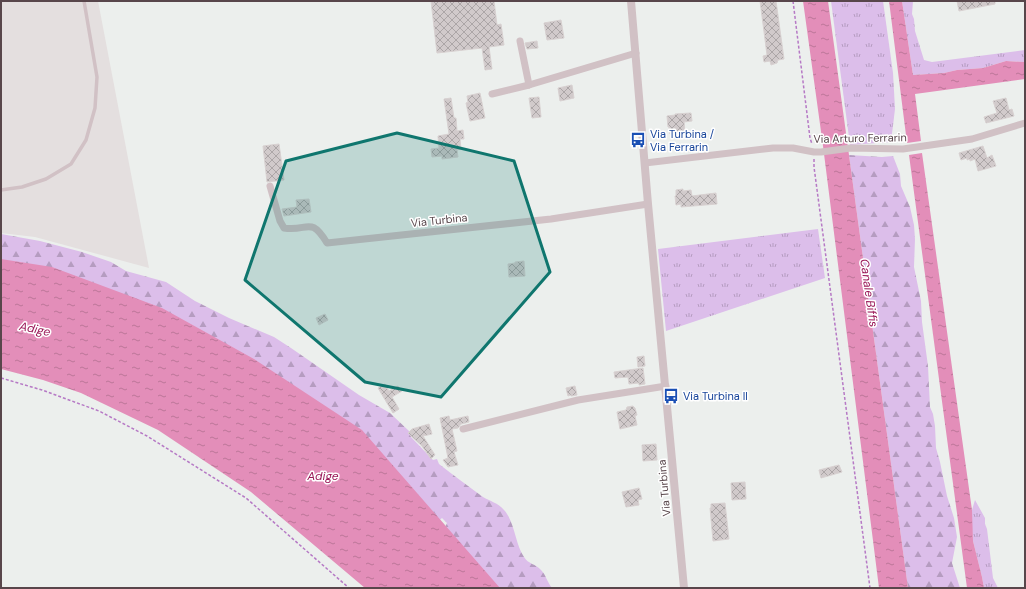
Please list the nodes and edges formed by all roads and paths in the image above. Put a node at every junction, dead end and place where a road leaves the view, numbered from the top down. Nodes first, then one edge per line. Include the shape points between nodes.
1 (84, 1) edge
2 (632, 1) edge
3 (793, 1) edge
4 (520, 41) dead end
5 (636, 52) junction
6 (529, 85) junction
7 (492, 94) dead end
8 (1025, 123) edge
9 (818, 152) junction
10 (645, 163) junction
11 (270, 186) dead end
12 (1, 190) edge
13 (648, 204) junction
14 (1, 378) edge
15 (666, 386) junction
16 (463, 428) dead end
17 (349, 588) edge
18 (684, 588) edge
19 (870, 588) edge

1 - 12 lane via 97,77 95,108 86,140 71,164 46,179 22,187
2 - 5 street, Via Turbina
3 - 9 path via 810,138
4 - 6 street
5 - 6 street
5 - 10 street, Via Turbina
6 - 7 street
8 - 9 street, Via Arturo Ferrarin via 972,139 930,146 903,149 851,148
9 - 10 street, Via Arturo Ferrarin via 773,148
9 - 19 path via 814,167
10 - 13 street, Via Turbina
11 - 13 street, Via Turbina via 284,228 311,226 321,233 327,243 550,219
13 - 15 street, Via Turbina
14 - 17 path via 99,411 147,436 246,498
15 - 16 street via 578,400
15 - 18 street, Via Turbina

